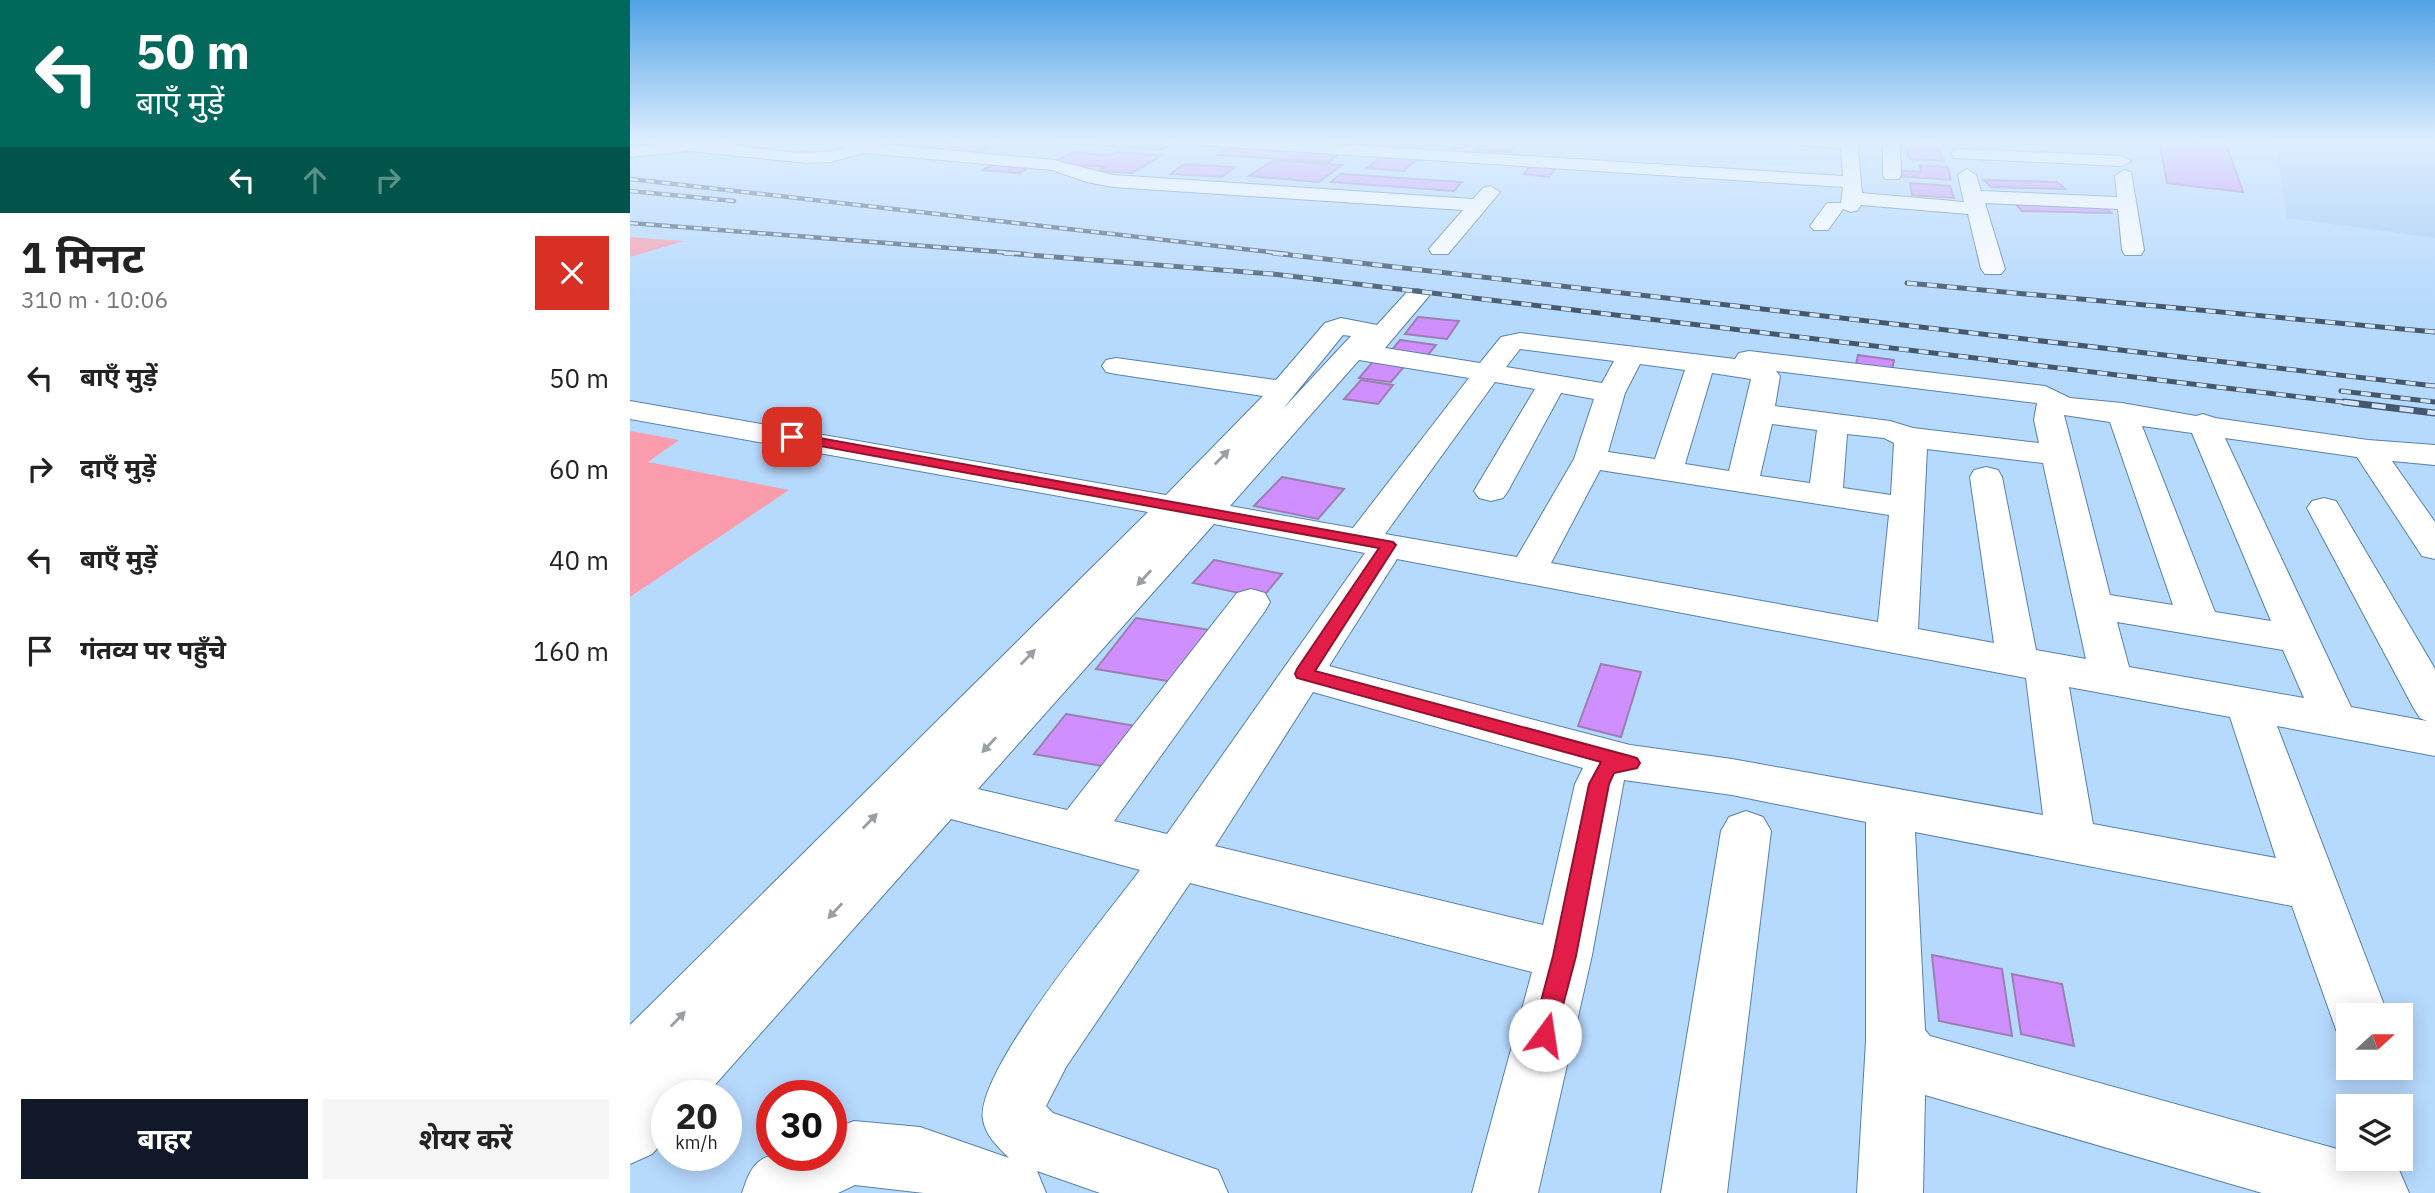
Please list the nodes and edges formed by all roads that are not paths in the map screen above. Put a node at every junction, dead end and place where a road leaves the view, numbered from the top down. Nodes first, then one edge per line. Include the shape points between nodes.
1 (1339, 196) edge
2 (1487, 196) edge
3 (1834, 196) edge
4 (1844, 196) edge
5 (1897, 196) edge
6 (1973, 196) edge
7 (2126, 196) edge
8 (2127, 202) junction
9 (1975, 203) junction
10 (1478, 205) junction
11 (1806, 205) dead end
12 (1821, 226) dead end
13 (1440, 248) dead end
14 (2133, 250) dead end
15 (1993, 269) dead end
16 (1418, 296) dead end
17 (1360, 352) junction
18 (1630, 356) junction
19 (1749, 359) dead end
20 (1701, 364) junction
21 (1116, 366) dead end
22 (1487, 373) junction
23 (1553, 383) junction
24 (1283, 390) junction
25 (1611, 393) junction
26 (2061, 405) junction
27 (630, 410) edge
28 (2122, 412) junction
29 (1759, 413) junction
30 (1833, 423) junction
31 (2203, 424) junction
32 (1907, 437) junction
33 (2368, 449) junction
34 (2057, 455) junction
35 (2435, 455) edge
36 (1590, 459) junction
37 (1667, 471) junction
38 (1986, 477) dead end
39 (1742, 483) junction
40 (1491, 491) dead end
41 (1825, 495) junction
42 (1905, 507) junction
43 (2324, 508) dead end
44 (1190, 509) junction
45 (1374, 543) junction
46 (2435, 548) edge
47 (1528, 571) junction
48 (1251, 602) dead end
49 (2094, 605) junction
50 (2199, 622) junction
51 (1897, 639) junction
52 (2298, 639) junction
53 (2031, 664) junction
54 (1304, 674) junction
55 (2111, 678) junction
56 (2247, 704) junction
57 (2435, 707) edge
58 (2335, 720) junction
59 (2435, 739) edge
60 (1630, 763) junction
61 (966, 804) dead end
62 (1890, 806) junction
63 (1746, 831) dead end
64 (1078, 833) junction
65 (2071, 839) junction
66 (1178, 859) junction
67 (2312, 887) junction
68 (1564, 956) junction
69 (2355, 1003) edge
70 (1896, 1041) junction
71 (630, 1068) edge
72 (630, 1132) edge
73 (775, 1193) edge
74 (1013, 1193) edge
75 (1195, 1193) edge
76 (1505, 1193) edge
77 (1695, 1193) edge
78 (1890, 1193) edge
79 (2376, 1193) edge

1 - 10 street
2 - 10 street
3 - 11 street
4 - 12 street
5 - 9 street
6 - 9 street
7 - 8 street
8 - 9 street
8 - 14 street
9 - 15 street
10 - 13 street
16 - 17 street
17 - 22 street
17 - 24 street via 1370,331 1337,327
17 - 44 street
18 - 20 street
18 - 22 street via 1515,342
18 - 25 street
19 - 26 street via 2045,395
20 - 29 street via 1755,370 1766,376
20 - 37 street
21 - 24 street
22 - 23 street
22 - 45 street
23 - 25 street
23 - 40 street
44 -> 24 street
25 - 36 street
26 - 28 street
26 - 34 street via 2050,409 2049,420
27 - 44 street
28 - 31 street
28 - 50 street
29 - 30 street
29 - 39 street
30 - 32 street via 1890,430
30 - 41 street
31 - 33 street
31 - 52 street
32 - 34 street
32 - 42 street
33 - 35 street
33 - 46 street
34 - 49 street
36 - 37 street
36 - 47 street
37 - 39 street
38 - 53 street
39 - 41 street
41 - 42 street
42 - 51 street
43 - 57 street
44 - 45 street
71 -> 44 street
44 -> 72 street
45 - 47 street
45 - 54 street
47 - 51 street
48 - 64 street
49 - 50 street
49 - 55 street
50 - 52 street
51 - 53 street
52 - 58 street
53 - 55 street
53 - 65 street
54 - 60 street
54 - 66 street
55 - 56 street
56 - 58 street
56 - 67 street
58 - 59 street
60 - 62 street
60 - 68 street via 1606,768 1599,784
61 - 64 street
62 - 65 street
62 - 70 street
63 - 77 street
64 - 66 street
65 - 67 street
66 - 68 street
66 - 75 street via 1045,1046 1015,1097 1014,1119 1034,1138
67 - 69 street
68 - 76 street
70 - 78 street
70 - 79 street via 1912,1061
73 - 74 street via 784,1183 854,1153 920,1159

